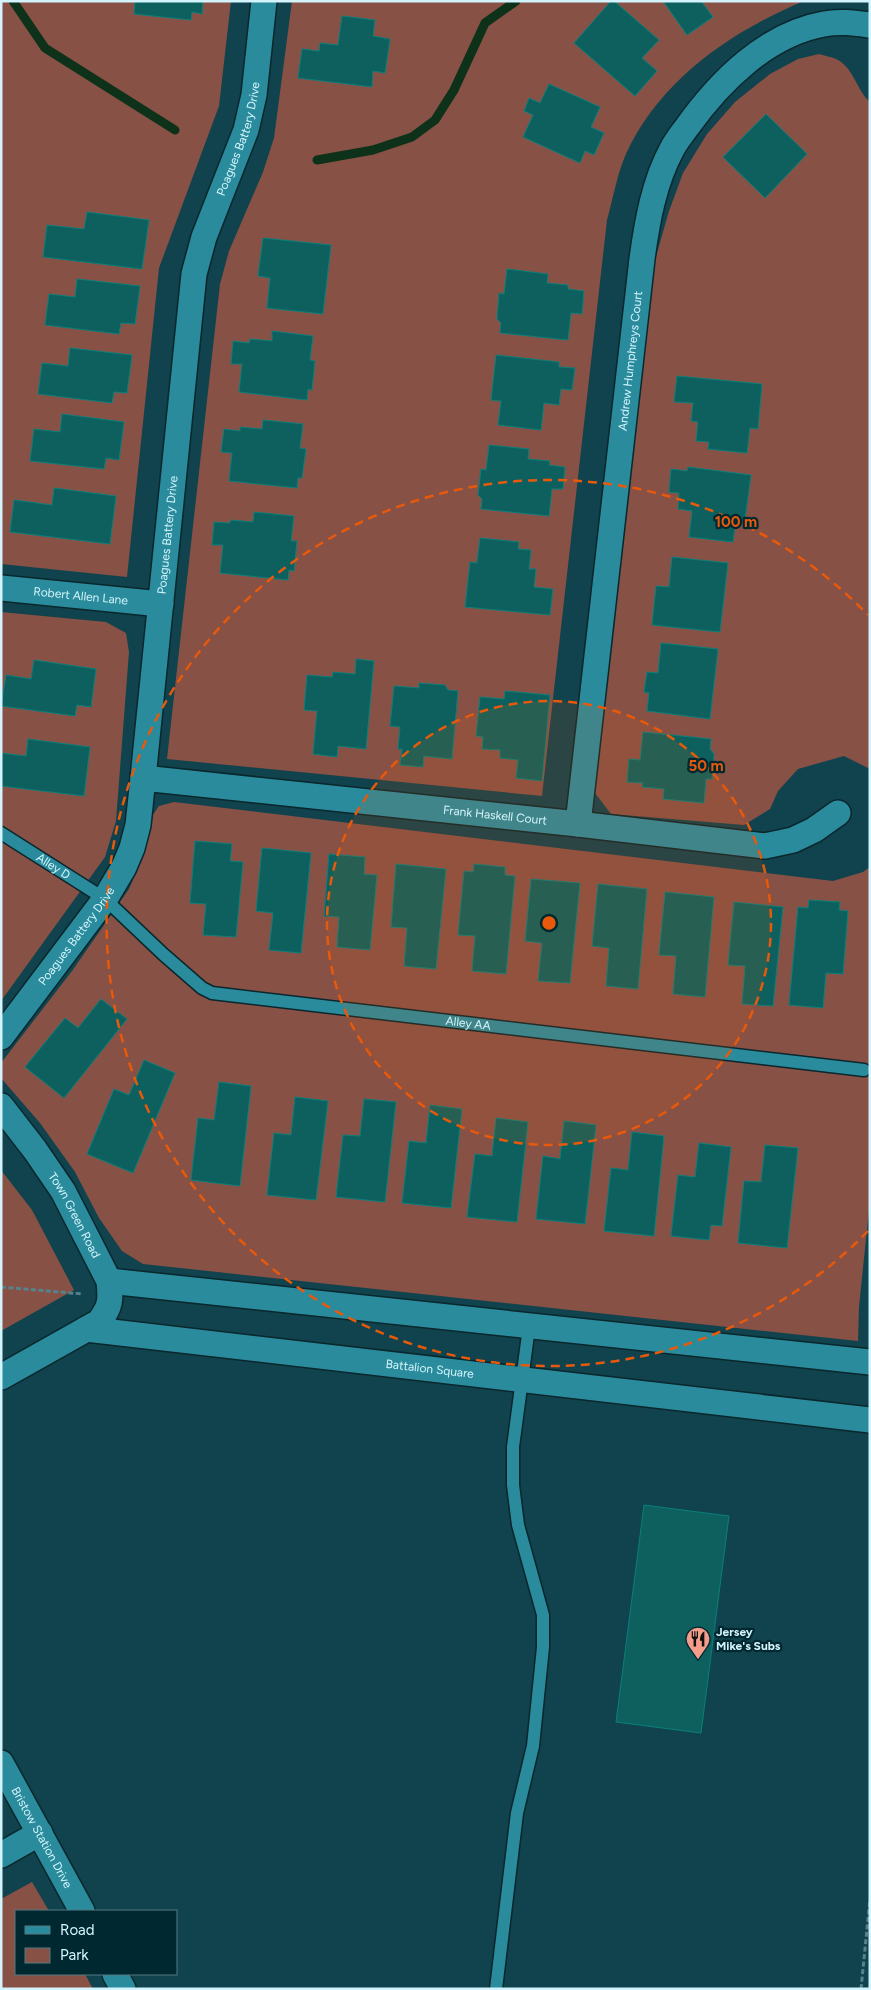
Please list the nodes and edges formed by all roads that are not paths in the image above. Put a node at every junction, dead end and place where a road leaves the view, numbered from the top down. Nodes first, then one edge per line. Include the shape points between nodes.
1 (264, 1) edge
2 (870, 26) edge
3 (1, 588) edge
4 (161, 604) junction
5 (143, 778) junction
6 (838, 813) dead end
7 (578, 824) junction
8 (1, 834) edge
9 (105, 900) junction
10 (1, 1037) edge
11 (864, 1070) dead end
12 (1, 1106) edge
13 (110, 1289) junction
14 (529, 1327) junction
15 (86, 1329) junction
16 (870, 1362) edge
17 (1, 1377) edge
18 (521, 1380) junction
19 (870, 1420) edge
20 (1, 1763) edge
21 (40, 1832) junction
22 (1, 1855) edge
23 (81, 1910) edge
24 (116, 1975) edge
25 (123, 1989) edge
26 (496, 1989) edge

1 - 4 street, Poagues Battery Drive via 254,95 248,121 204,237 194,274
2 - 7 street, Andrew Humphreys Court via 846,22 805,29 746,62 696,114 672,149 659,182 648,218 642,258
3 - 4 street, Robert Allen Lane
4 - 5 street, Poagues Battery Drive
5 - 7 street, Frank Haskell Court
5 - 9 street, Poagues Battery Drive via 132,848
6 - 7 street, Frank Haskell Court via 793,840 766,846
8 - 9 lane, Alley D
9 - 10 street, Poagues Battery Drive
9 - 11 lane, Alley AA via 202,988 212,993
12 - 13 street, Town Green Road via 63,1191
13 - 14 street
13 - 15 street via 108,1310 99,1322
14 - 16 street
14 - 18 lane
15 - 17 street
15 - 18 street, Battalion Square
18 - 19 street, Battalion Square
18 - 26 lane via 512,1448 513,1485 518,1525 543,1615 543,1647 533,1746 517,1813
20 - 21 street, Bristow Station Drive
21 - 22 street
21 - 23 street, Bristow Station Drive
24 - 25 street

